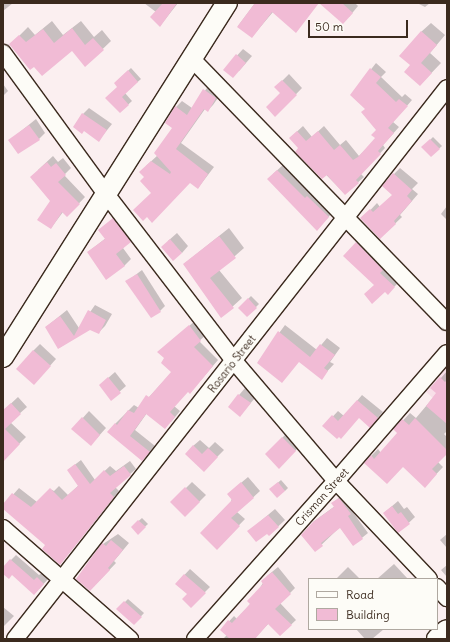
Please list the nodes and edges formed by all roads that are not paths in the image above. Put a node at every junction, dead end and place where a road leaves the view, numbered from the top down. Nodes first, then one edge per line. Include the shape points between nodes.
1 (227, 3) edge
2 (3, 53) edge
3 (192, 59) junction
4 (447, 88) edge
5 (106, 194) junction
6 (347, 218) junction
7 (447, 322) edge
8 (447, 353) edge
9 (3, 357) edge
10 (234, 361) junction
11 (336, 482) junction
12 (3, 528) edge
13 (428, 578) edge
14 (63, 580) junction
15 (438, 588) edge
16 (447, 598) edge
17 (447, 630) edge
18 (15, 639) edge
19 (130, 639) edge
20 (195, 639) edge
21 (437, 639) edge

1 - 3 street
2 - 5 street
3 - 5 street
3 - 6 street
4 - 6 street, Rosario Street
5 - 9 street
5 - 10 street
6 - 7 street
6 - 10 street, Rosario Street
8 - 11 street, Crisman Street
10 - 11 street
10 - 14 street, Rosario Street
11 - 13 street
11 - 20 street, Crisman Street
12 - 14 street
14 - 18 street, Rosario Street
14 - 19 street
15 - 16 street
17 - 21 street

